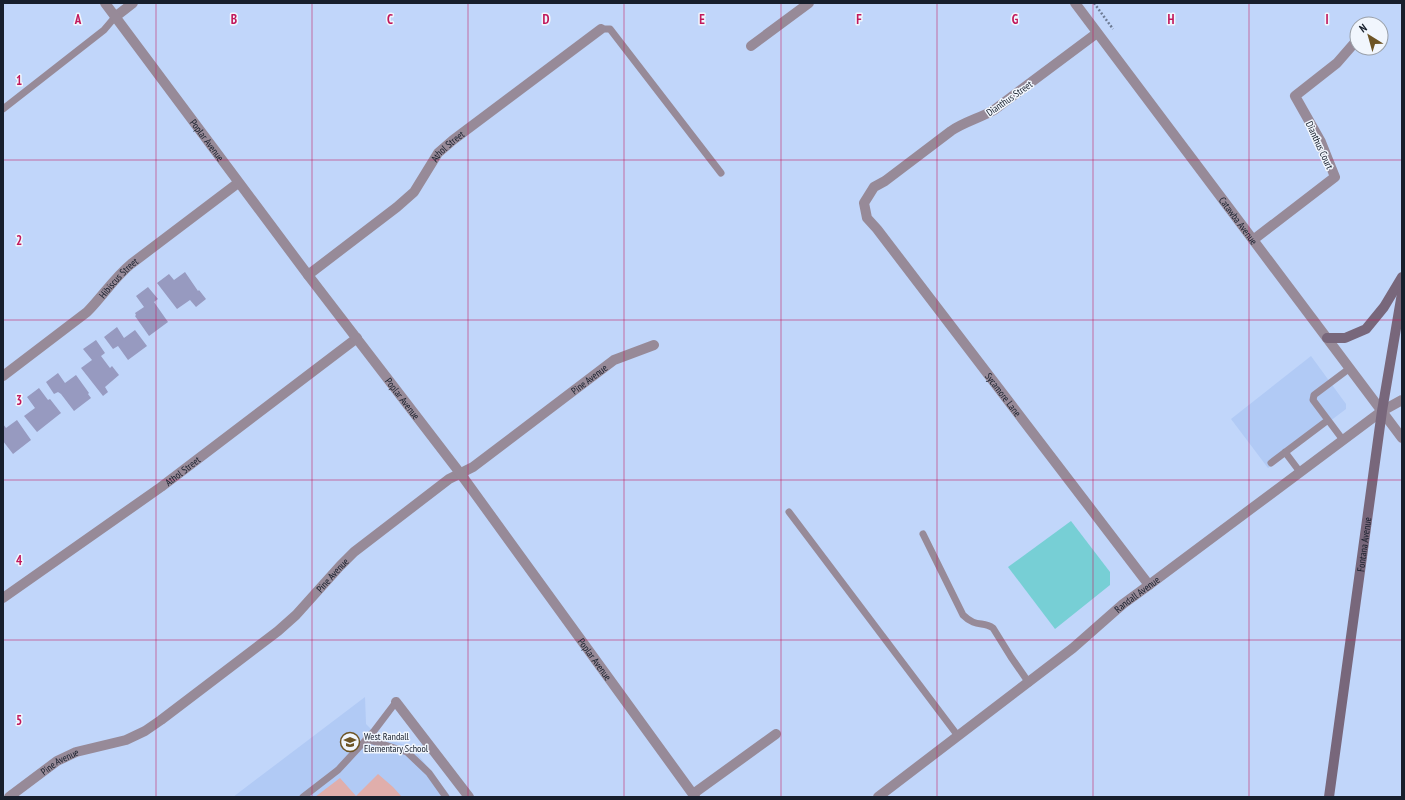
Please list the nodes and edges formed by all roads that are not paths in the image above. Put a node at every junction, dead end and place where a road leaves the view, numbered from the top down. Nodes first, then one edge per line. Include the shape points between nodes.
1 (105, 3) edge
2 (133, 3) edge
3 (809, 3) edge
4 (1074, 3) edge
5 (115, 17) junction
6 (601, 29) joint
7 (1097, 33) junction
8 (751, 46) dead end
9 (1349, 49) edge
10 (3, 109) edge
11 (721, 173) dead end
12 (238, 183) junction
13 (864, 202) joint
14 (1252, 240) junction
15 (308, 275) junction
16 (1402, 277) edge
17 (1402, 293) edge
18 (357, 338) junction
19 (1327, 338) junction
20 (654, 345) dead end
21 (1350, 368) junction
22 (3, 376) edge
23 (1402, 400) edge
24 (1382, 411) junction
25 (1328, 420) junction
26 (1402, 438) edge
27 (1343, 440) junction
28 (1285, 452) junction
29 (1271, 463) dead end
30 (1300, 472) junction
31 (460, 473) junction
32 (789, 512) dead end
33 (923, 534) dead end
34 (1149, 584) junction
35 (3, 598) edge
36 (1029, 683) junction
37 (396, 702) joint
38 (776, 734) dead end
39 (958, 736) junction
40 (366, 739) junction
41 (694, 796) edge
42 (9, 797) edge
43 (303, 797) edge
44 (446, 797) edge
45 (469, 797) edge
46 (878, 797) edge
47 (1329, 797) edge

1 - 5 street, Poplar Avenue
2 - 5 street
3 - 8 street
4 - 7 street, Catawba Avenue
5 - 10 lane via 104,30
5 - 12 street, Poplar Avenue
6 - 11 lane via 610,29
6 - 15 street, Athol Street via 453,140 438,153 414,192
7 - 13 street, Dianthus Street via 994,110 950,131 874,187
7 - 14 street, Catawba Avenue
9 - 14 street, Dianthus Court via 1337,63 1295,96 1321,142 1335,177
12 - 15 street, Poplar Avenue
12 - 22 street, Hibiscus Street via 131,264 87,312
13 - 34 street, Sycamore Lane via 867,218
14 - 19 street, Catawba Avenue
15 - 18 street, Poplar Avenue
16 - 19 main road via 1384,307 1366,329 1345,338
17 - 24 main road, Fontana Avenue
18 - 31 street, Poplar Avenue
18 - 35 street, Athol Street via 161,487
19 - 21 street, Catawba Avenue
20 - 31 street, Pine Avenue via 614,360 473,467
21 - 24 street, Catawba Avenue
21 - 25 lane via 1314,395 1313,400
23 - 24 street, Randall Avenue
24 - 26 street, Catawba Avenue
24 - 27 street, Randall Avenue
24 - 47 main road, Fontana Avenue
25 - 27 lane
25 - 28 lane
27 - 30 street, Randall Avenue
28 - 29 lane
28 - 30 lane
30 - 34 street, Randall Avenue
31 - 41 street, Poplar Avenue
31 - 42 street, Pine Avenue via 354,552 278,631 161,720 126,740 76,752 57,761
32 - 39 lane
33 - 36 lane via 963,615 970,622 993,628
34 - 36 street, Randall Avenue
36 - 39 street, Randall Avenue
37 - 40 lane
37 - 45 street
38 - 41 street
39 - 46 street, Randall Avenue
40 - 43 lane via 338,770
40 - 44 lane via 407,752 428,773

